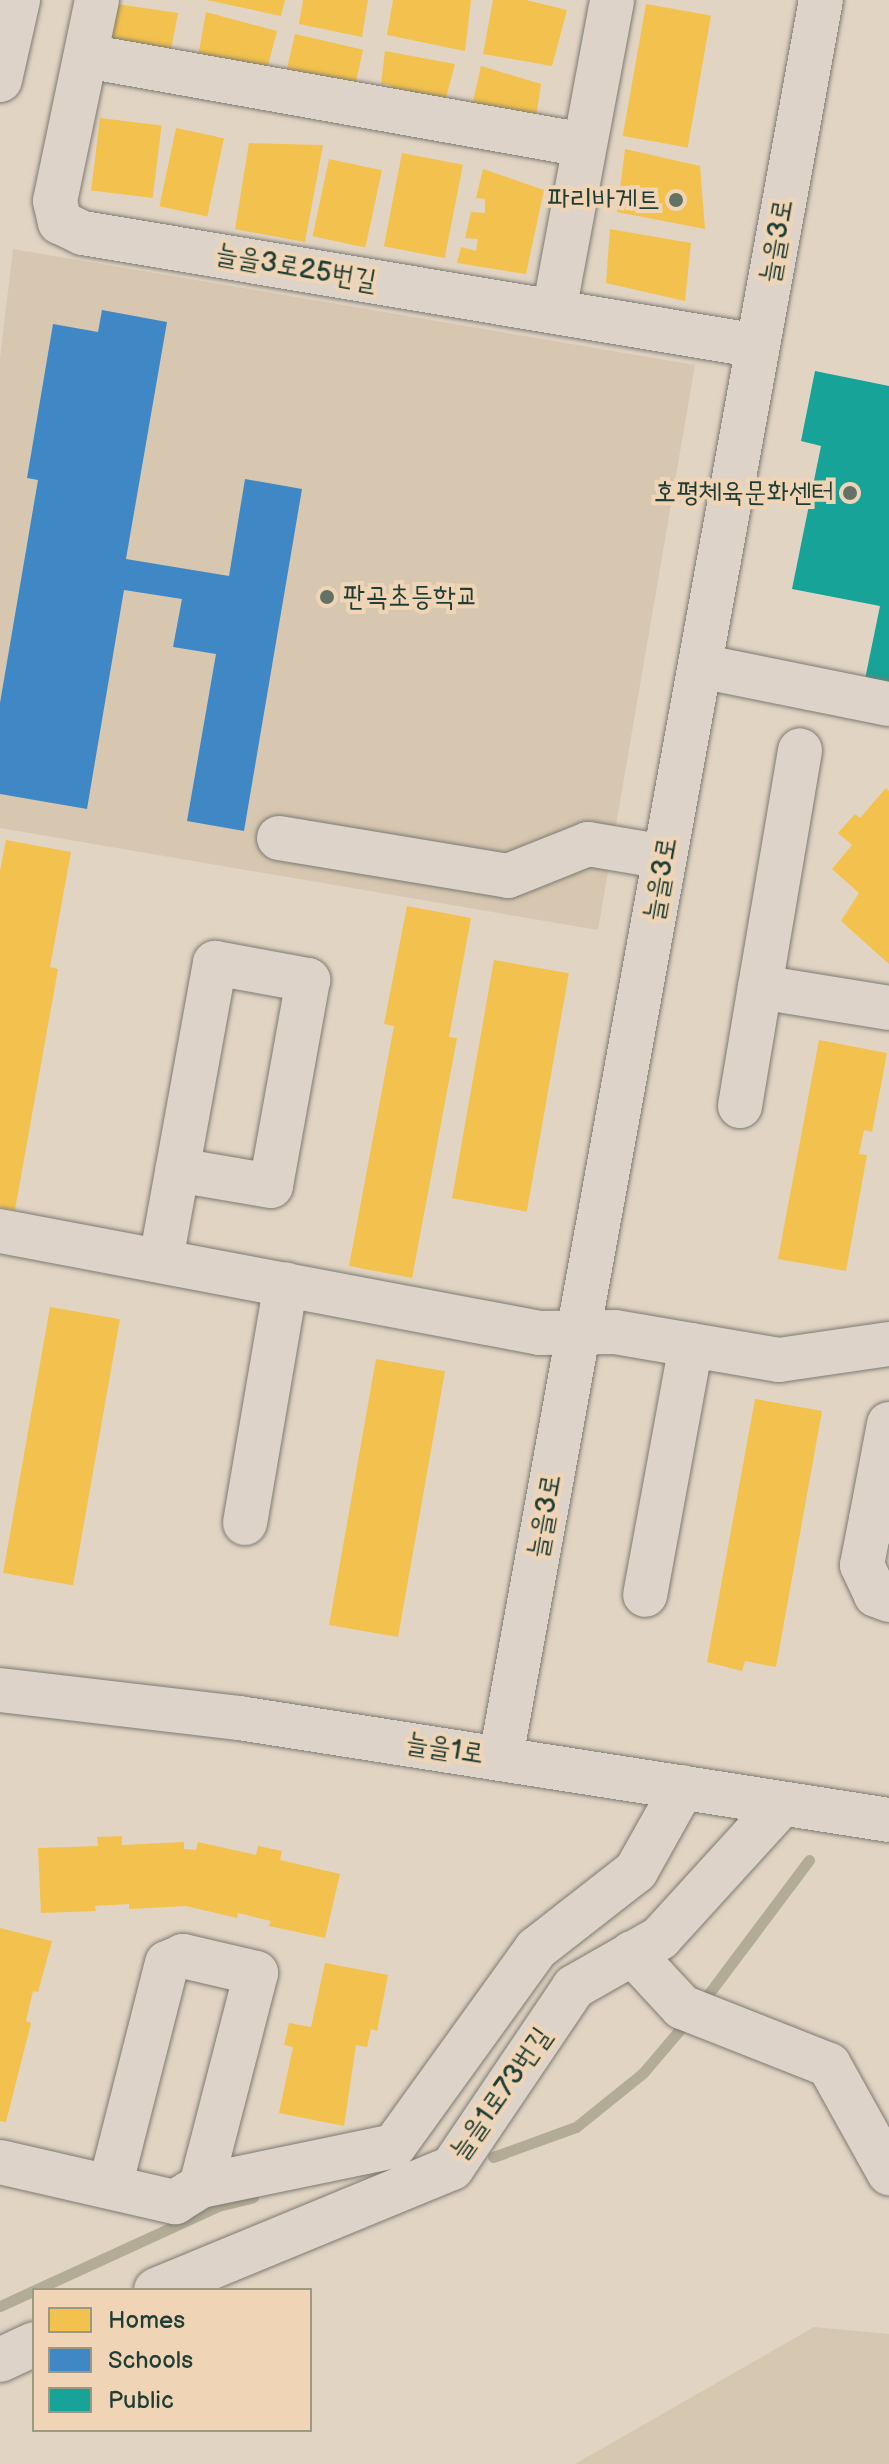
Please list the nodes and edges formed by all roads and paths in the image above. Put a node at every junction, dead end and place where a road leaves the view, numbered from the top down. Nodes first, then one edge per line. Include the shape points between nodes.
1 (18, 0) edge
2 (97, 0) edge
3 (612, 0) edge
4 (821, 0) edge
5 (86, 56) junction
6 (0, 80) edge
7 (584, 145) junction
8 (554, 311) junction
9 (758, 346) junction
10 (700, 666) junction
11 (889, 704) edge
12 (800, 750) dead end
13 (279, 838) dead end
14 (665, 857) junction
15 (760, 987) junction
16 (889, 1008) edge
17 (740, 1106) dead end
18 (177, 1170) junction
19 (0, 1231) edge
20 (161, 1260) junction
21 (286, 1284) junction
22 (578, 1333) junction
23 (889, 1344) edge
24 (691, 1345) junction
25 (889, 1425) edge
26 (880, 1521) edge
27 (245, 1523) dead end
28 (645, 1595) dead end
29 (889, 1600) edge
30 (0, 1690) edge
31 (501, 1757) junction
32 (683, 1787) junction
33 (781, 1805) junction
34 (889, 1820) edge
35 (632, 1953) junction
36 (0, 2162) edge
37 (889, 2173) edge
38 (110, 2186) junction
39 (201, 2186) junction
40 (161, 2288) edge
41 (32, 2345) edge
42 (0, 2360) edge

1 - 6 street
2 - 5 street, 늘을3로25번길
3 - 7 street
4 - 9 street, 늘을3로
5 - 7 street
5 - 8 street, 늘을3로25번길 via 55,201 60,222 83,233
7 - 8 street
8 - 9 street, 늘을3로25번길
9 - 10 street, 늘을3로
10 - 11 street
10 - 14 street, 늘을3로
12 - 15 street
13 - 14 street via 508,876 588,844
14 - 22 street, 늘을3로
15 - 16 street
15 - 17 street
18 - 18 street via 215,963 308,980 271,1186
18 - 20 street
19 - 20 street
20 - 21 street
21 - 22 street via 540,1333
21 - 27 street
22 - 24 street via 615,1332
22 - 31 street, 늘을3로
23 - 24 street via 779,1360
24 - 28 street
25 - 26 street
26 - 29 street via 862,1565 876,1595
30 - 31 street, 늘을1로
31 - 32 street, 늘을1로
32 - 33 street, 늘을1로
32 - 39 street via 636,1871 536,1949 394,2146
33 - 34 street, 늘을1로
33 - 35 street, 늘을1로73번길 via 660,1938
35 - 37 street via 696,2013 829,2065
35 - 40 street, 늘을1로73번길 via 574,1987 452,2168
36 - 38 street
38 - 39 street via 175,2202
38 - 39 street via 167,1963 183,1956 256,1973
41 - 42 street

